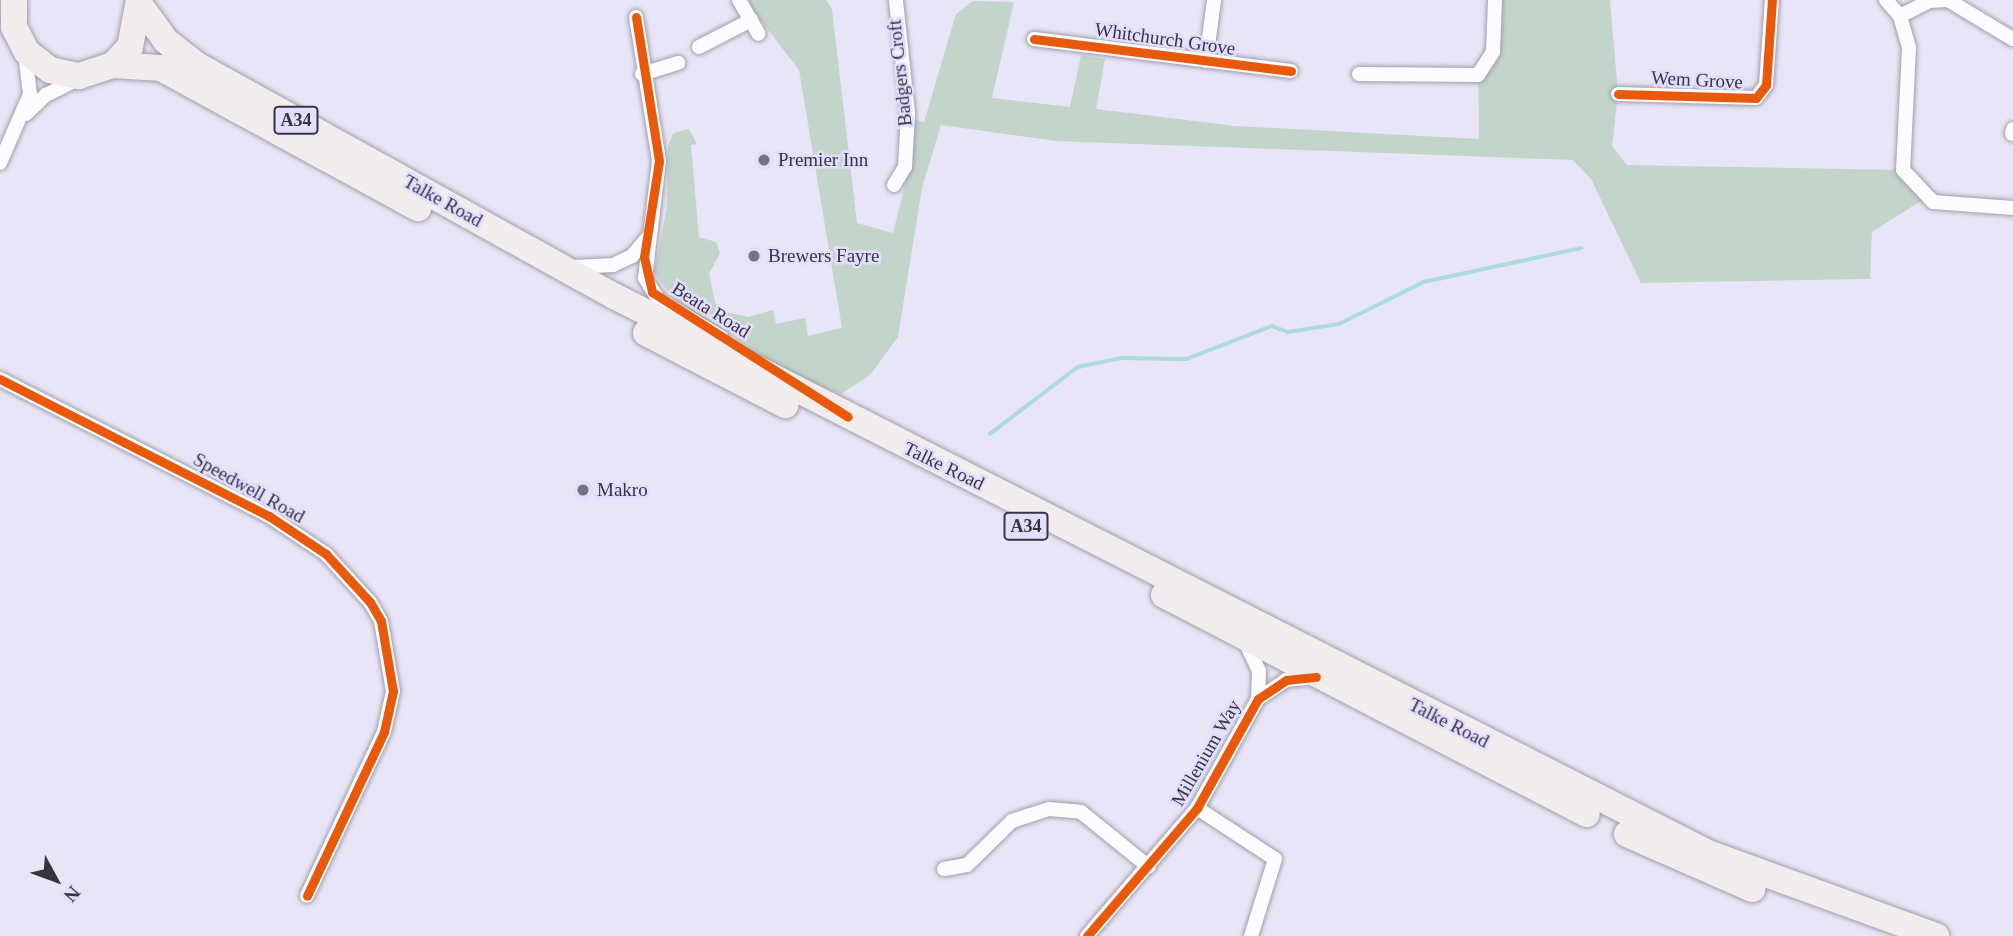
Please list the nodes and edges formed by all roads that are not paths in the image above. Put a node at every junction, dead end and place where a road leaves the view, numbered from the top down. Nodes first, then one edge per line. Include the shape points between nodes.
1 (738, 0) edge
2 (896, 0) edge
3 (1214, 0) edge
4 (1495, 0) edge
5 (1772, 0) edge
6 (1886, 0) edge
7 (140, 3) edge
8 (9, 6) edge
9 (1900, 16) junction
10 (636, 17) dead end
11 (751, 20) junction
12 (759, 34) dead end
13 (1034, 39) dead end
14 (2013, 39) edge
15 (916, 42) dead end
16 (21, 44) junction
17 (900, 44) junction
18 (699, 47) dead end
19 (1206, 61) junction
20 (678, 63) dead end
21 (101, 70) junction
22 (1292, 71) dead end
23 (642, 74) junction
24 (1359, 74) dead end
25 (1618, 94) dead end
26 (24, 116) junction
27 (0, 163) edge
28 (894, 185) dead end
29 (2013, 208) edge
30 (648, 237) junction
31 (562, 267) junction
32 (0, 379) edge
33 (848, 417) junction
34 (1244, 640) junction
35 (1316, 677) junction
36 (1258, 699) junction
37 (1197, 808) junction
38 (1149, 867) junction
39 (944, 869) dead end
40 (307, 896) dead end
41 (1087, 936) edge
42 (1251, 936) edge
43 (1878, 936) edge
44 (1936, 936) edge

1 - 11 street
2 - 17 street, Badgers Croft
3 - 19 street
4 - 24 street via 1493,52 1478,75
5 - 25 street, Wem Grove via 1766,85 1750,102
6 - 9 street
7 - 21 highway, A34 via 135,40
7 - 31 highway, Talke Road / A34 via 166,41 197,65
8 - 16 highway
9 - 14 street via 1929,1 1948,0
9 - 29 street via 1909,48 1903,170 1933,202 1954,209
10 - 23 street, Beata Road
11 - 12 street
11 - 18 street
13 - 19 street, Whitchurch Grove
15 - 17 street
16 - 21 highway, A34 via 50,70
16 - 26 street via 30,77
17 - 28 street, Badgers Croft via 908,113 905,167
19 - 22 street, Whitchurch Grove
20 - 23 street
21 - 26 street via 46,94
21 - 34 highway, Talke Road / A34 via 161,68 698,361
23 - 30 street, Beata Road via 659,161
26 - 27 street
30 - 31 street via 632,256 613,265
30 - 33 street, Beata Road via 645,278 658,299
31 - 33 highway, Talke Road / A34
32 - 40 street, Speedwell Road via 269,516 326,554 370,602 381,621 393,691 384,732
33 - 44 highway, Talke Road / A34 via 1708,853
34 - 35 highway, Talke Road / A34
34 - 36 street, Millenium Way via 1259,671
35 - 36 street, Millenium Way via 1286,680
35 - 43 highway, Talke Road / A34 via 1699,870
36 - 37 street, Millenium Way
37 - 38 street, Millenium Way
37 - 42 street via 1275,859
38 - 39 street via 1081,812 1049,809 1012,821 967,865
38 - 41 street, Millenium Way

